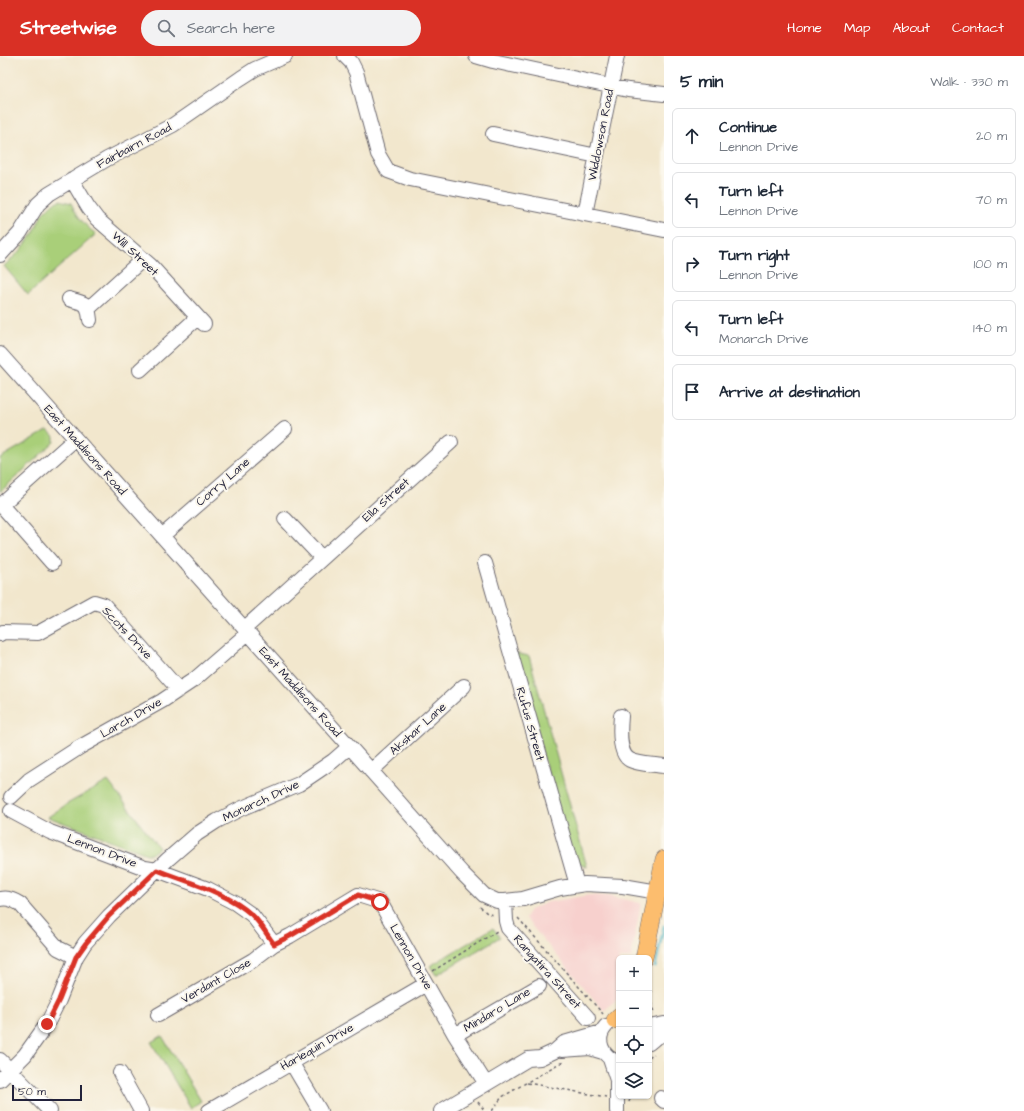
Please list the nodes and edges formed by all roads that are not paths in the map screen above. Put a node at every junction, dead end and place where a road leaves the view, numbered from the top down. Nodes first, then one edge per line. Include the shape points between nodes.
1 (285, 56) edge
2 (345, 56) edge
3 (476, 56) edge
4 (617, 56) edge
5 (512, 60) edge
6 (611, 86) junction
7 (664, 94) edge
8 (493, 134) dead end
9 (597, 156) junction
10 (72, 180) junction
11 (585, 214) junction
12 (664, 230) edge
13 (0, 254) edge
14 (143, 259) junction
15 (69, 299) dead end
16 (3, 363) edge
17 (140, 370) dead end
18 (285, 429) dead end
19 (75, 439) junction
20 (451, 442) dead end
21 (0, 505) edge
22 (285, 519) dead end
23 (162, 536) junction
24 (322, 558) junction
25 (52, 563) dead end
26 (485, 563) dead end
27 (246, 631) junction
28 (0, 634) edge
29 (464, 686) dead end
30 (179, 690) junction
31 (620, 716) dead end
32 (349, 747) junction
33 (664, 766) edge
34 (371, 771) junction
35 (5, 796) edge
36 (6, 812) edge
37 (664, 859) edge
38 (157, 870) junction
39 (577, 885) junction
40 (658, 892) junction
41 (0, 900) edge
42 (505, 901) junction
43 (274, 944) junction
44 (645, 955) edge
45 (76, 957) junction
46 (424, 981) junction
47 (539, 986) dead end
48 (158, 1015) dead end
49 (588, 1018) dead end
50 (614, 1018) edge
51 (661, 1020) edge
52 (652, 1025) edge
53 (602, 1032) junction
54 (664, 1034) edge
55 (456, 1035) junction
56 (652, 1040) edge
57 (555, 1051) junction
58 (540, 1058) junction
59 (611, 1058) edge
60 (0, 1060) edge
61 (291, 1062) junction
62 (120, 1073) dead end
63 (5, 1076) edge
64 (486, 1084) junction
65 (621, 1106) edge
66 (50, 1111) edge
67 (142, 1111) edge
68 (208, 1111) edge
69 (320, 1111) edge
70 (441, 1111) edge
71 (460, 1111) edge

1 - 10 street, Fairbairn Road via 245,75 173,125
2 - 11 street via 356,72 378,154 388,171 410,179
3 - 5 street via 484,59
4 - 6 street, Widdowson Road
5 - 6 street
6 - 7 street
6 - 9 street, Widdowson Road
8 - 9 street
9 - 11 street, Widdowson Road
10 - 13 street, Fairbairn Road via 48,194 38,204 20,233
10 - 14 street, Will Street via 97,219
11 - 12 street
14 - 15 street via 90,314 84,304
14 - 17 street, Will Street via 200,321
16 - 19 street, East Maddisons Road
18 - 23 street, Corry Lane
19 - 21 street
19 - 23 street, East Maddisons Road
20 - 24 street, Ella Street
21 - 25 street
22 - 24 street
23 - 27 street, East Maddisons Road
24 - 27 street, Ella Street
26 - 39 street, Rufus Street
27 - 30 street, Larch Drive via 195,679
27 - 32 street, East Maddisons Road
28 - 30 street, Scots Drive via 38,633 94,602 104,605
29 - 34 street, Akshar Lane
30 - 35 street, Larch Drive via 80,747
31 - 33 street via 619,734 625,757 637,762
32 - 34 street, East Maddisons Road
32 - 38 street, Monarch Drive via 299,784 240,809 211,826 179,848
34 - 42 street, East Maddisons Road via 478,890 490,898
35 - 36 street, Lennon Drive via 14,804
36 - 38 street, Lennon Drive via 50,832 145,868
37 - 40 main road
38 - 43 street, Lennon Drive via 235,903 252,915
38 - 45 street, Monarch Drive via 109,916
39 - 40 street, East Maddisons Road via 605,884
39 - 42 street, East Maddisons Road
40 - 44 main road
41 - 45 street via 15,900 58,948
42 - 49 street, Rangatira Street via 506,921 510,932
43 - 46 street, Lennon Drive via 358,895 380,902
43 - 48 street, Verdant Close via 253,960
45 - 63 street, Monarch Drive via 47,1024 25,1055
46 - 55 street, Lennon Drive
46 - 61 street, Harlequin Drive
47 - 55 street, Mindaro Lane
50 - 53 street
51 - 52 street
53 - 57 street via 564,1043
53 - 59 street via 600,1044
54 - 56 street
55 - 64 street, Lennon Drive
57 - 58 street
57 - 59 street via 583,1048 597,1050
58 - 64 street via 528,1059
58 - 71 street via 533,1067
59 - 65 street
60 - 63 street
61 - 68 street, Harlequin Drive
61 - 69 street
62 - 67 street
63 - 66 street
64 - 70 street

